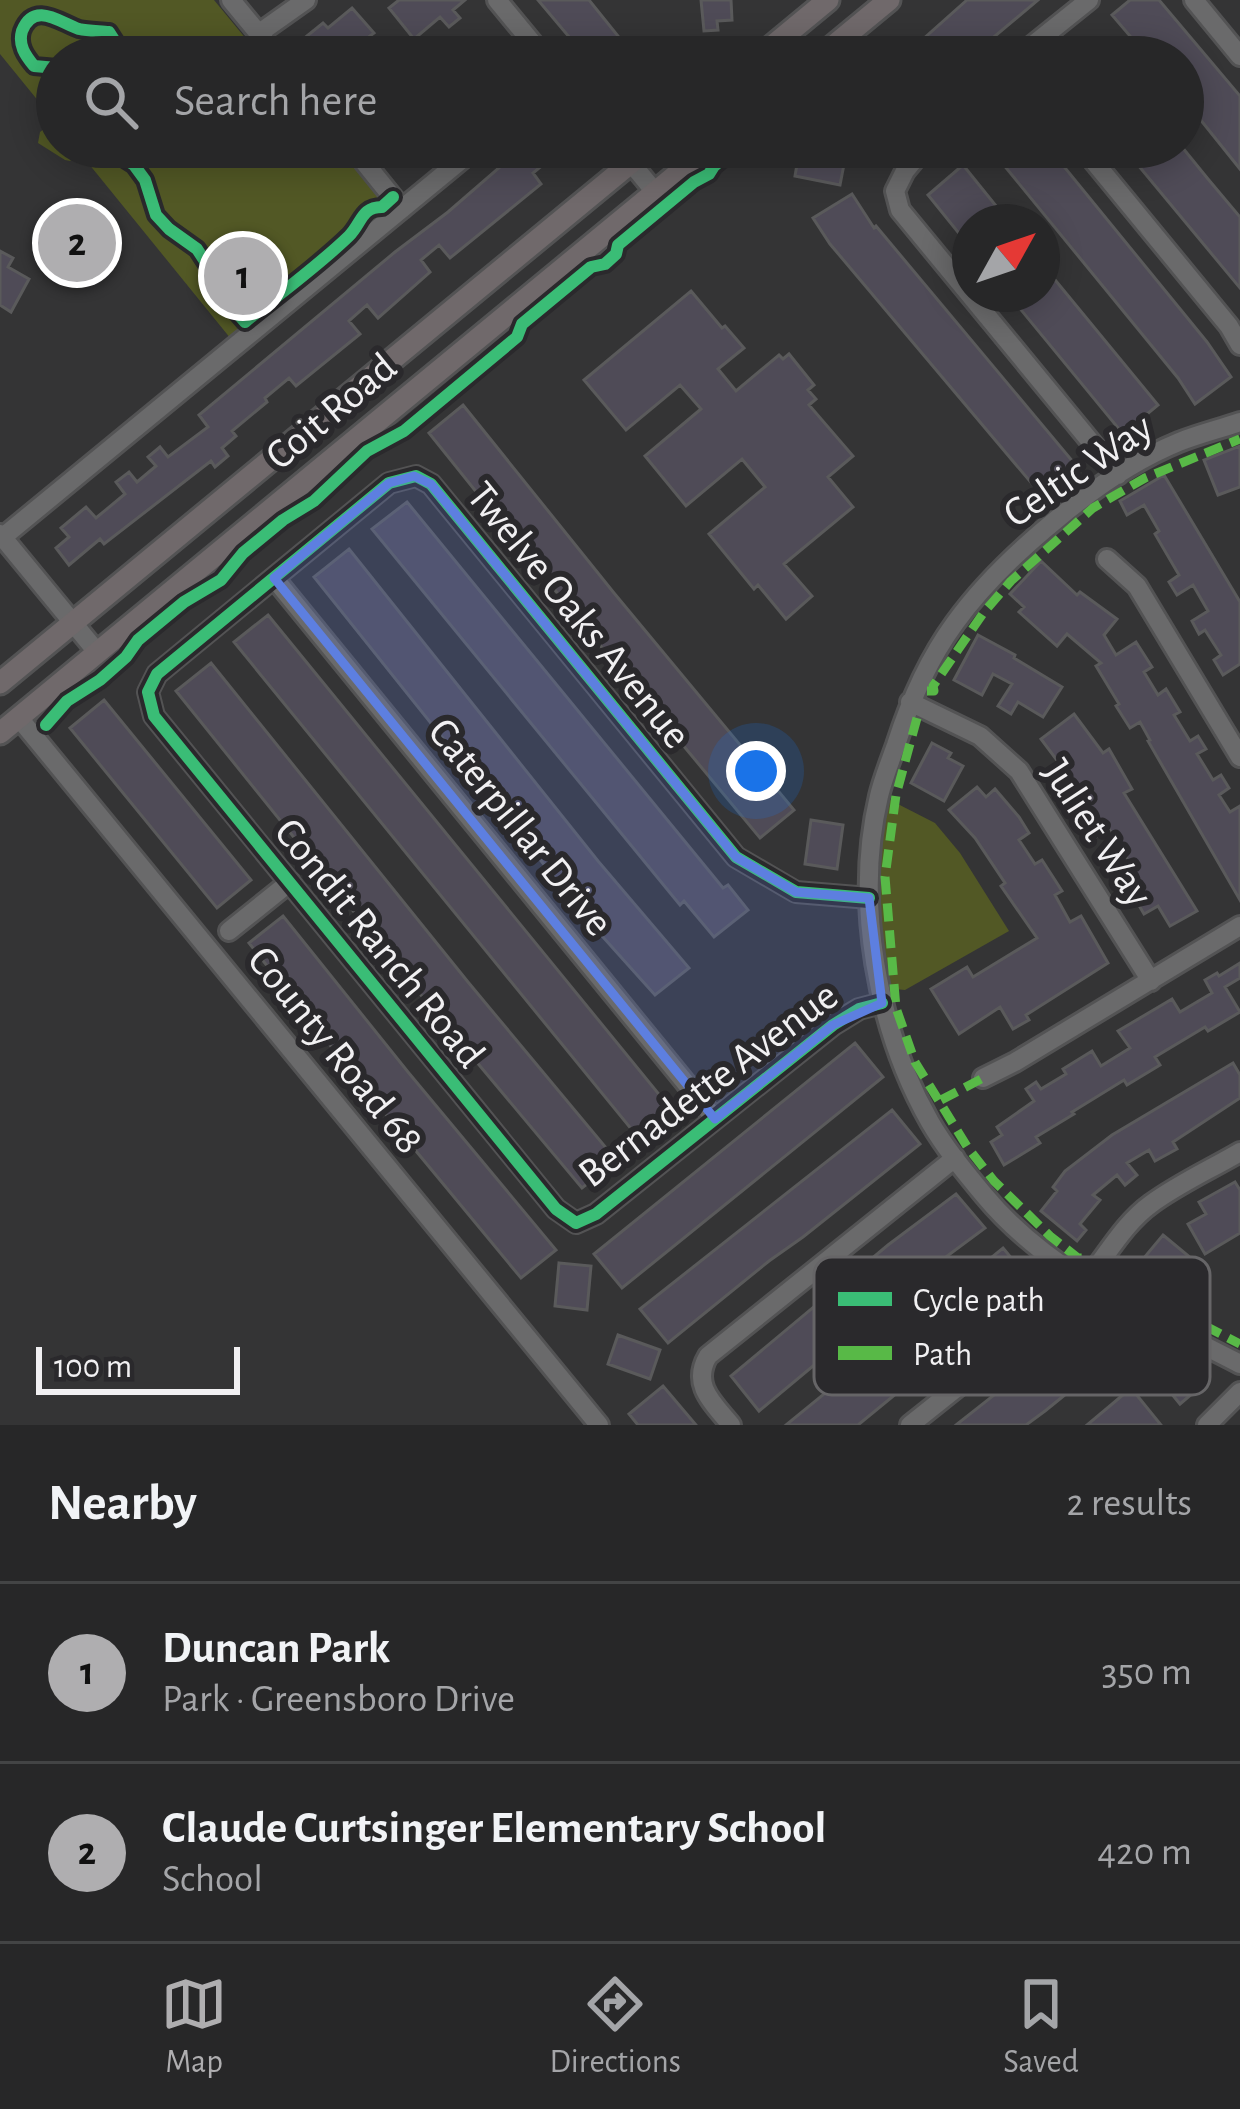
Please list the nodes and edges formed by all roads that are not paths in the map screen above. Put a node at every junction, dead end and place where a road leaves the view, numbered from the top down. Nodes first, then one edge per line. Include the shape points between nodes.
1 (231, 0) edge
2 (305, 0) edge
3 (497, 0) edge
4 (828, 0) edge
5 (889, 0) edge
6 (1089, 0) edge
7 (1194, 0) edge
8 (258, 34) joint
9 (527, 36) edge
10 (784, 36) edge
11 (845, 36) edge
12 (1044, 36) edge
13 (1240, 56) edge
14 (369, 168) edge
15 (452, 168) edge
16 (609, 168) edge
17 (635, 168) edge
18 (684, 168) edge
19 (908, 168) edge
20 (1099, 168) edge
21 (655, 192) junction
22 (402, 209) junction
23 (435, 324) junction
24 (1240, 345) edge
25 (458, 354) junction
26 (1240, 422) edge
27 (1118, 475) junction
28 (1, 535) edge
29 (1107, 560) dead end
30 (274, 578) junction
31 (73, 622) junction
32 (97, 652) junction
33 (0, 683) edge
34 (910, 702) junction
35 (19, 718) junction
36 (0, 733) edge
37 (1240, 758) edge
38 (290, 882) junction
39 (869, 898) junction
40 (1240, 926) edge
41 (229, 931) dead end
42 (1151, 981) junction
43 (882, 1003) junction
44 (983, 1078) dead end
45 (715, 1119) junction
46 (1240, 1152) edge
47 (955, 1158) junction
48 (576, 1223) joint
49 (831, 1257) edge
50 (1050, 1257) edge
51 (1104, 1257) edge
52 (814, 1271) edge
53 (1210, 1348) edge
54 (1240, 1364) edge
55 (1240, 1392) edge
56 (947, 1395) edge
57 (599, 1425) edge
58 (731, 1425) edge
59 (910, 1425) edge
60 (1207, 1425) edge

1 - 8 street
2 - 8 street
3 - 9 street
4 - 10 main road
5 - 11 main road
6 - 12 street
7 - 13 street
14 - 22 street
15 - 22 street
16 - 23 main road, Coit Road
17 - 21 street
18 - 21 main road, Coit Road
19 - 27 street via 895,193 902,213
20 - 24 street
21 - 25 main road, Coit Road
22 - 28 street
23 - 25 main road
23 - 31 main road, Coit Road
25 - 32 main road, Coit Road
26 - 27 street, Celtic Way via 1178,442
27 - 34 street, Celtic Way via 1013,555 954,624
28 - 31 street
29 - 37 street via 1137,586
30 - 38 street, Condit Ranch Road via 157,674 148,694 154,716
30 - 39 street, Twelve Oaks Avenue via 389,483 414,476 430,484 736,857 796,892
30 - 45 street, Caterpillar Drive
31 - 32 street
31 - 33 main road, Coit Road
32 - 35 main road, Coit Road
34 - 39 street, Celtic Way via 879,796
34 - 42 street, Juliet Way via 980,736 1019,771
35 - 36 main road, Coit Road
35 - 57 street, County Road 68
38 - 41 street
38 - 48 street, Condit Ranch Road via 556,1209
39 - 43 street, Celtic Way
40 - 42 street
42 - 44 street
43 - 45 street, Bernadette Avenue via 833,1024
43 - 47 street, Celtic Way via 910,1081
45 - 48 street, Bernadette Avenue
46 - 51 street via 1150,1204
47 - 49 street
47 - 50 street, Celtic Way
52 - 58 street via 711,1353 701,1371 704,1391
53 - 54 street, Celtic Way
55 - 60 street
56 - 59 street

